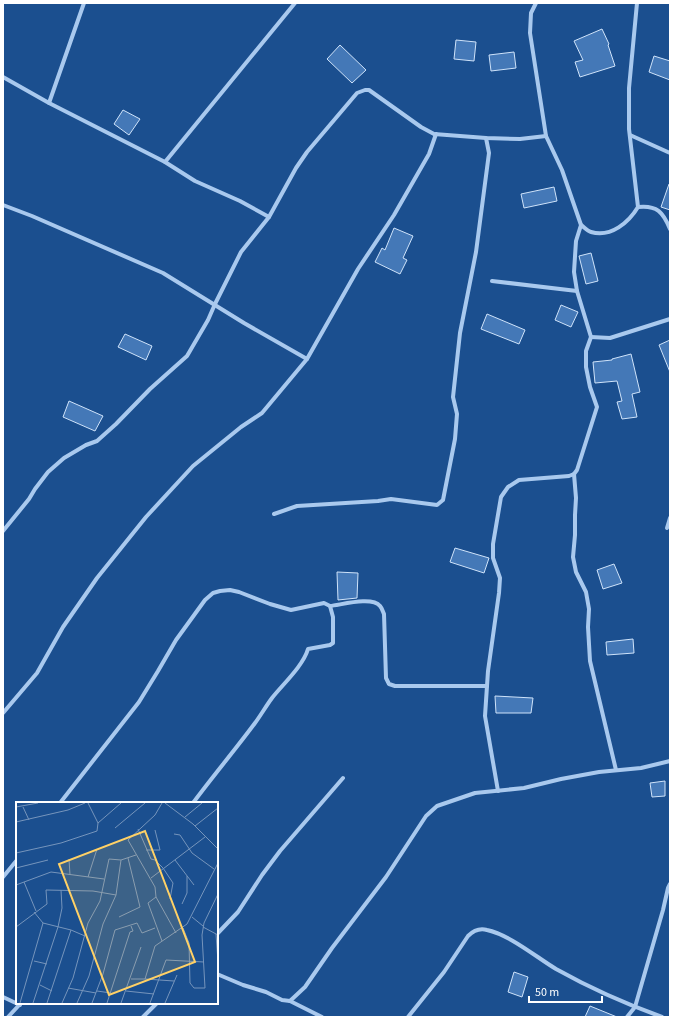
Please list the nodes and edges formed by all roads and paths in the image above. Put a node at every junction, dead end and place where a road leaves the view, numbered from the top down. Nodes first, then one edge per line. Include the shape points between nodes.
1 (84, 3) edge
2 (295, 3) edge
3 (536, 3) edge
4 (637, 3) edge
5 (3, 77) edge
6 (49, 103) junction
7 (436, 134) junction
8 (630, 135) junction
9 (546, 136) junction
10 (486, 138) junction
11 (670, 153) edge
12 (165, 162) junction
13 (3, 205) edge
14 (638, 207) junction
15 (269, 218) junction
16 (581, 225) junction
17 (670, 229) edge
18 (492, 281) dead end
19 (577, 291) junction
20 (214, 304) junction
21 (670, 319) edge
22 (591, 337) junction
23 (307, 359) junction
24 (574, 474) junction
25 (274, 514) dead end
26 (670, 518) edge
27 (667, 528) dead end
28 (3, 531) edge
29 (330, 606) junction
30 (487, 686) junction
31 (3, 713) edge
32 (670, 761) edge
33 (616, 770) junction
34 (343, 778) dead end
35 (498, 791) junction
36 (61, 802) edge
37 (194, 802) edge
38 (16, 861) edge
39 (3, 877) edge
40 (670, 884) edge
41 (218, 933) edge
42 (218, 974) edge
43 (3, 997) edge
44 (290, 1000) junction
45 (16, 1002) edge
46 (20, 1004) edge
47 (156, 1004) edge
48 (635, 1007) junction
49 (8, 1017) edge
50 (143, 1017) edge
51 (322, 1017) edge
52 (408, 1017) edge
53 (627, 1017) edge
54 (662, 1017) edge

1 - 6 street
2 - 12 street
3 - 9 street via 531,13 530,33
4 - 8 street via 629,88
5 - 6 street
6 - 12 street
7 - 10 street
7 - 15 street via 421,128 370,90 357,93 307,152
7 - 23 street via 429,154 394,215 358,269
8 - 11 street
8 - 14 street
9 - 10 street via 520,139
9 - 16 street via 562,170
10 - 25 street via 489,153 477,244 460,332 453,397 457,414 455,439 443,500 437,505 391,499 378,502 297,506
12 - 15 street via 195,180 240,200
13 - 20 street via 164,273
14 - 16 street via 621,226 610,231 590,232
14 - 17 street via 647,206 661,212
15 - 20 street via 240,252
16 - 19 street via 576,241 574,272
18 - 19 street
19 - 22 street
20 - 23 street
20 - 28 street via 208,320 187,356 97,441 86,444 48,472
21 - 22 street via 610,338
22 - 24 street via 586,351 586,367 596,406
23 - 31 street via 262,413 193,466 146,517 97,578 63,627 36,673
24 - 30 street via 519,480 508,487 501,497 492,544 493,558 500,578
24 - 33 street via 576,536 573,557 576,572 586,592 589,609 590,661
26 - 27 street
29 - 30 street via 365,601 376,602 381,606 384,614 386,678 389,684
29 - 36 street via 324,603 291,610 230,590 213,593 176,640 139,702
29 - 37 street via 333,617 333,643 308,649 256,723
30 - 35 street via 485,716
32 - 33 street via 641,768
33 - 35 street
34 - 41 street via 280,851 238,912
35 - 44 street via 475,792 457,798 437,806 426,816 386,877 305,987
38 - 39 street
40 - 48 street
42 - 44 street via 282,1000
43 - 45 street
44 - 51 street
46 - 49 street
47 - 50 street
48 - 52 street via 575,980 505,936 480,929 468,936 444,972
48 - 53 street
48 - 54 street

